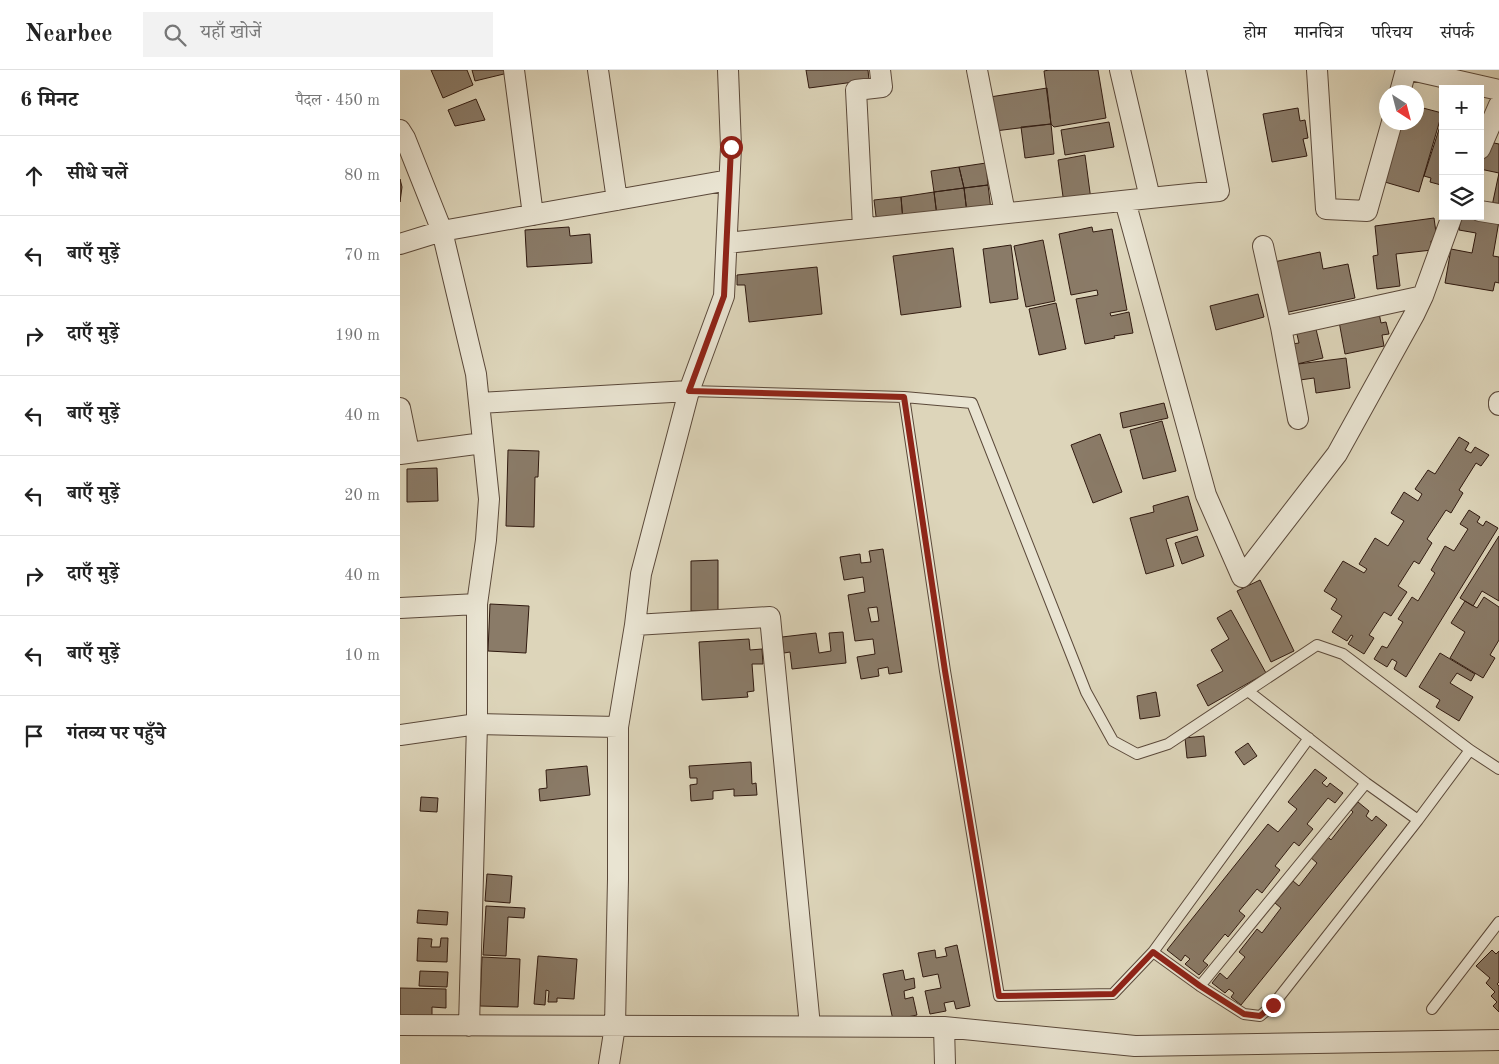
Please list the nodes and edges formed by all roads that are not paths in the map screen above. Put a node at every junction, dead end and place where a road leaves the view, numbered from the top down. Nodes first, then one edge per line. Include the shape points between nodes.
1 (514, 70) edge
2 (598, 70) edge
3 (728, 70) edge
4 (880, 70) edge
5 (978, 70) edge
6 (1120, 70) edge
7 (1196, 70) edge
8 (1317, 70) edge
9 (1406, 70) edge
10 (1411, 70) edge
11 (1402, 85) edge
12 (1499, 90) edge
13 (1499, 105) edge
14 (400, 130) edge
15 (1390, 130) edge
16 (1484, 140) edge
17 (730, 180) junction
18 (1150, 198) junction
19 (617, 200) junction
20 (1125, 200) junction
21 (1484, 212) edge
22 (1005, 213) junction
23 (1499, 214) edge
24 (533, 215) junction
25 (1451, 220) edge
26 (863, 228) junction
27 (442, 231) junction
28 (727, 243) junction
29 (400, 244) edge
30 (1263, 246) dead end
31 (1423, 296) junction
32 (1281, 327) junction
33 (689, 391) junction
34 (904, 397) junction
35 (479, 402) junction
36 (400, 408) edge
37 (1298, 419) dead end
38 (483, 443) junction
39 (405, 453) edge
40 (477, 604) junction
41 (400, 608) edge
42 (635, 625) junction
43 (1248, 691) junction
44 (477, 724) junction
45 (618, 727) junction
46 (400, 735) edge
47 (1309, 738) junction
48 (1470, 750) junction
49 (1499, 770) edge
50 (1366, 783) junction
51 (1418, 820) junction
52 (1499, 922) edge
53 (1153, 952) junction
54 (1200, 986) junction
55 (1432, 1009) dead end
56 (400, 1025) edge
57 (469, 1026) junction
58 (615, 1026) junction
59 (810, 1026) junction
60 (944, 1027) junction
61 (1499, 1040) edge
62 (1134, 1055) edge
63 (609, 1064) edge
64 (945, 1064) edge

1 - 24 street
2 - 19 street
3 - 17 street
4 - 26 street via 882,87 856,90
5 - 22 street
6 - 18 street
7 - 18 street via 1219,191
8 - 15 street via 1326,209 1367,211
9 - 11 street
10 - 12 street
13 - 16 street
14 - 27 street
17 - 19 street
17 - 28 street
18 - 20 street
19 - 24 street
20 - 22 street
20 - 31 street via 1206,495 1242,577 1337,454
21 - 23 street
22 - 26 street
24 - 27 street
25 - 31 street
26 - 28 street
27 - 29 street
27 - 35 street via 476,374
28 - 33 street via 724,296
30 - 32 street
31 - 32 street
32 - 37 street
33 - 34 lane
33 - 35 street
33 - 42 street via 641,574
34 - 43 lane via 972,403 1086,692 1113,741 1137,754 1168,744
34 - 53 lane via 999,996 1113,994
35 - 38 street
36 - 39 street
38 - 39 street
38 - 40 street via 489,499
40 - 41 street
40 - 44 street
42 - 45 street
42 - 59 street via 770,617
43 - 47 lane
43 - 48 lane via 1318,645 1343,654
44 - 45 street
44 - 46 street
44 - 57 street
45 - 58 street
47 - 50 lane
47 - 53 lane
48 - 49 lane
48 - 51 lane
50 - 51 lane
50 - 54 lane
51 - 54 lane via 1273,1005 1260,1016 1244,1014
52 - 55 lane
53 - 54 lane
56 - 57 street
57 - 58 street
58 - 59 street
58 - 63 street
59 - 60 street
60 - 62 street
60 - 64 street
61 - 62 street

